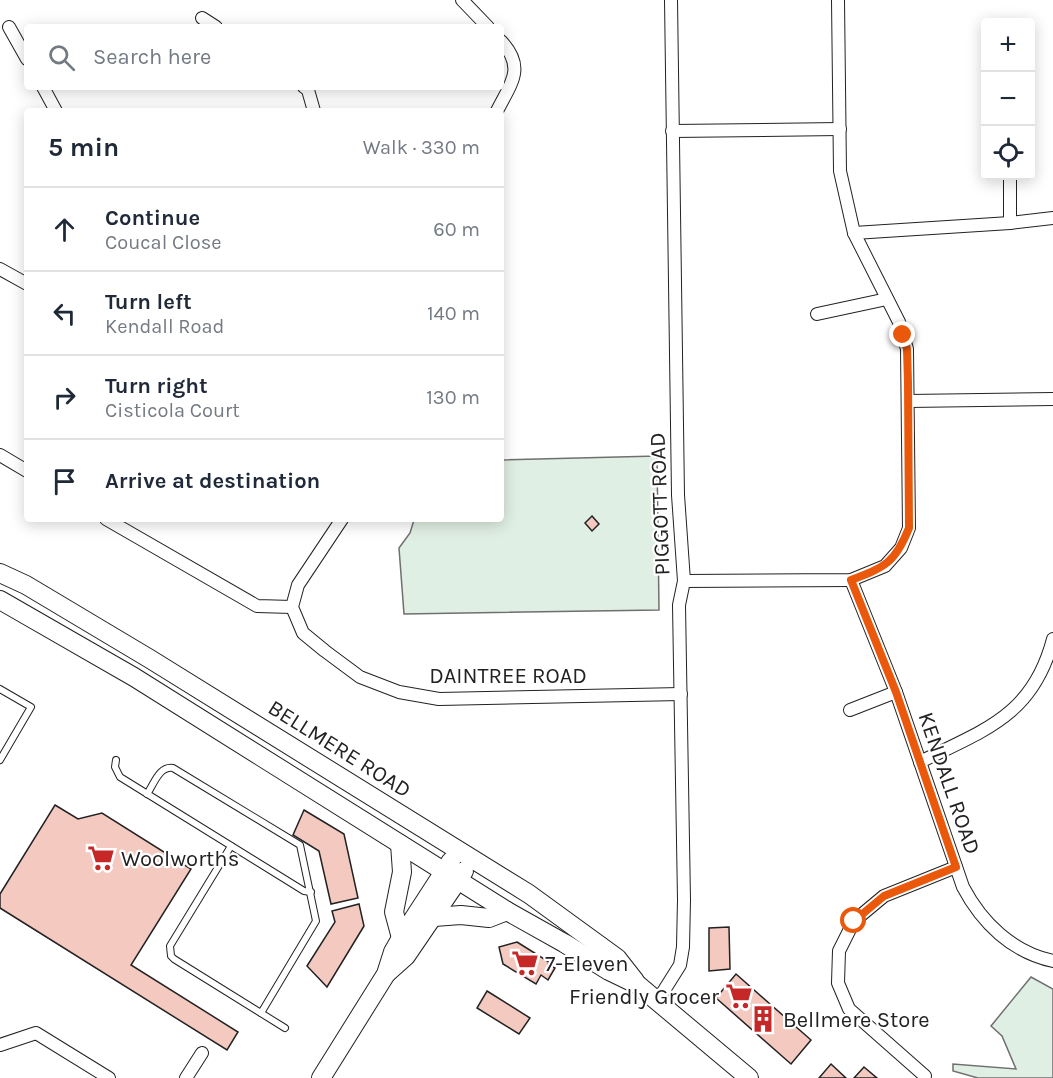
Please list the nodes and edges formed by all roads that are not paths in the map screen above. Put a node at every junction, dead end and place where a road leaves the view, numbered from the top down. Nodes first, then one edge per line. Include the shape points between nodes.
1 (462, 0) edge
2 (671, 0) edge
3 (838, 0) edge
4 (202, 18) dead end
5 (211, 24) edge
6 (485, 24) edge
7 (9, 27) dead end
8 (504, 44) edge
9 (24, 53) edge
10 (45, 90) edge
11 (308, 90) edge
12 (54, 108) edge
13 (313, 108) edge
14 (498, 108) edge
15 (840, 129) junction
16 (672, 131) junction
17 (1010, 180) edge
18 (1053, 218) edge
19 (1010, 223) junction
20 (854, 233) junction
21 (0, 268) edge
22 (24, 282) edge
23 (887, 299) junction
24 (817, 314) dead end
25 (1053, 399) edge
26 (908, 401) junction
27 (0, 455) edge
28 (24, 469) edge
29 (111, 522) edge
30 (340, 522) edge
31 (0, 573) edge
32 (851, 580) junction
33 (684, 581) junction
34 (0, 600) edge
35 (292, 607) junction
36 (1053, 639) edge
37 (0, 689) edge
38 (896, 692) junction
39 (681, 694) junction
40 (850, 710) dead end
41 (0, 760) edge
42 (116, 760) dead end
43 (920, 762) junction
44 (147, 794) junction
45 (400, 844) junction
46 (231, 846) junction
47 (465, 854) junction
48 (956, 867) junction
49 (451, 876) junction
50 (311, 892) junction
51 (507, 911) junction
52 (435, 917) junction
53 (401, 938) junction
54 (1053, 961) edge
55 (386, 974) junction
56 (638, 985) junction
57 (658, 1000) junction
58 (261, 1013) junction
59 (285, 1028) dead end
60 (0, 1045) edge
61 (202, 1053) dead end
62 (925, 1076) dead end
63 (109, 1078) edge
64 (186, 1078) edge
65 (321, 1078) edge
66 (749, 1078) edge

1 - 6 street
2 - 16 street, PIGGOTT ROAD
3 - 15 street
4 - 5 street
7 - 9 street
8 - 14 street via 513,55 515,74
10 - 12 street
11 - 13 street
15 - 16 street
15 - 20 street via 840,171
16 - 33 street, PIGGOTT ROAD via 678,495
17 - 19 street
18 - 19 street
19 - 20 street
20 - 23 street
21 - 22 street
23 - 24 street
23 - 26 street via 907,349
25 - 26 street
26 - 32 street via 909,528 901,548 885,566
27 - 28 street
29 - 35 street via 256,606
30 - 35 street via 298,585
31 - 47 main road, BELLMERE ROAD via 150,659
32 - 33 street
32 - 38 street, KENDALL ROAD
33 - 39 street, PIGGOTT ROAD via 679,605
34 - 45 main road, BELLMERE ROAD via 134,677
35 - 39 street, DAINTREE ROAD via 303,633 325,651 360,676 399,692 439,699
36 - 43 street via 1048,660 1026,697 996,724
37 - 41 lane via 31,707
38 - 40 street
38 - 43 street, KENDALL ROAD
39 - 57 street, PIGGOTT ROAD via 683,947 680,964
42 - 44 lane via 120,777
43 - 48 street, KENDALL ROAD
44 - 46 lane
44 - 50 lane via 166,767 192,779 298,843
45 - 49 main road, BELLMERE ROAD
45 - 53 main road via 402,872 394,912
46 - 50 lane
46 - 58 lane via 170,945 170,951 174,959
47 - 49 main road
47 - 56 main road, BELLMERE ROAD via 529,894 617,958
48 - 54 street, KENDALL ROAD via 974,906 998,933 1016,946
48 - 62 street via 884,896 854,921 838,951 838,983 849,1009
49 - 51 main road, BELLMERE ROAD
49 - 52 main road
49 - 53 main road
50 - 58 lane via 316,921
51 - 52 main road via 489,918
51 - 56 main road, BELLMERE ROAD
52 - 55 main road via 406,956
53 - 55 main road
55 - 65 main road
56 - 57 main road, BELLMERE ROAD
57 - 66 main road, BELLMERE ROAD
58 - 59 lane
60 - 63 street via 36,1033
61 - 64 street

